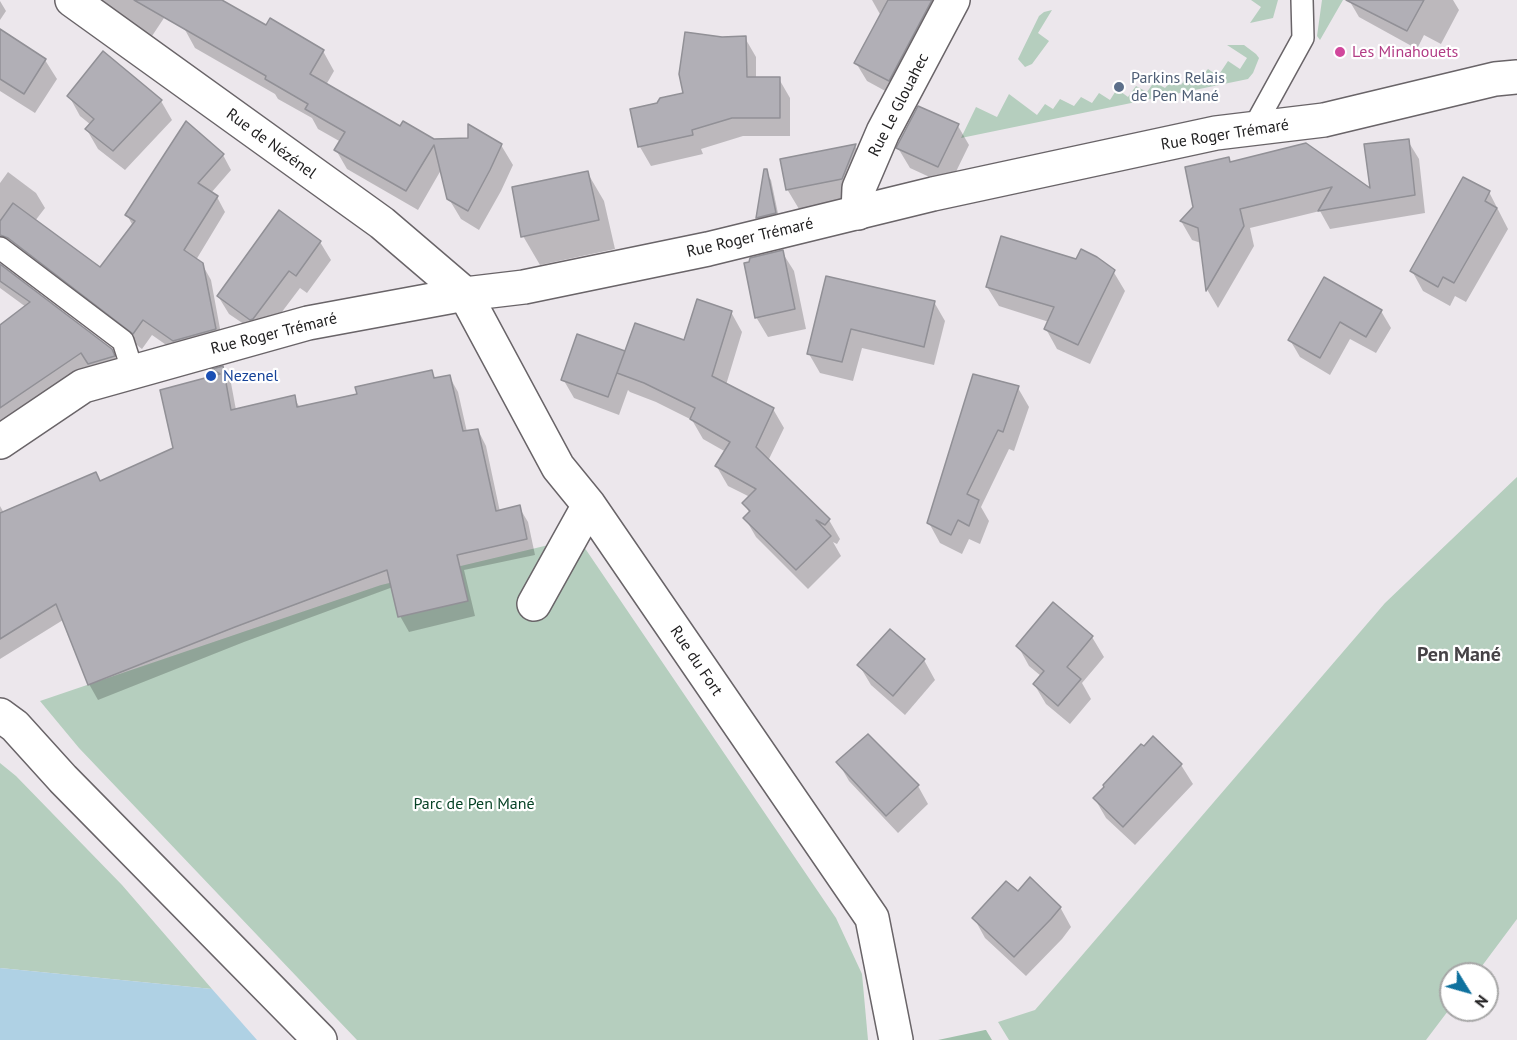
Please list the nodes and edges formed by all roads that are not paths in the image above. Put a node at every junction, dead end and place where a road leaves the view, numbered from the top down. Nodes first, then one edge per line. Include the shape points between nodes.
1 (72, 0) edge
2 (953, 0) edge
3 (1302, 0) edge
4 (1517, 77) edge
5 (1254, 127) junction
6 (858, 213) junction
7 (0, 248) edge
8 (465, 294) junction
9 (133, 372) junction
10 (0, 442) edge
11 (589, 505) junction
12 (534, 604) dead end
13 (0, 715) edge
14 (320, 1040) edge
15 (896, 1040) edge

1 - 8 street, Rue de Nézénel via 382,223
2 - 6 street, Rue Le Glouahec via 883,132 859,188
3 - 5 lane via 1303,38
4 - 5 street, Rue Roger Trémaré via 1324,120
5 - 6 street, Rue Roger Trémaré
6 - 8 street, Rue Roger Trémaré via 524,287
7 - 9 lane via 123,341
8 - 9 street, Rue Roger Trémaré via 308,323
8 - 11 street, Rue du Fort via 558,467
9 - 10 street, Rue Roger Trémaré via 83,386
11 - 12 street
11 - 15 street, Rue du Fort via 872,918
13 - 14 street

